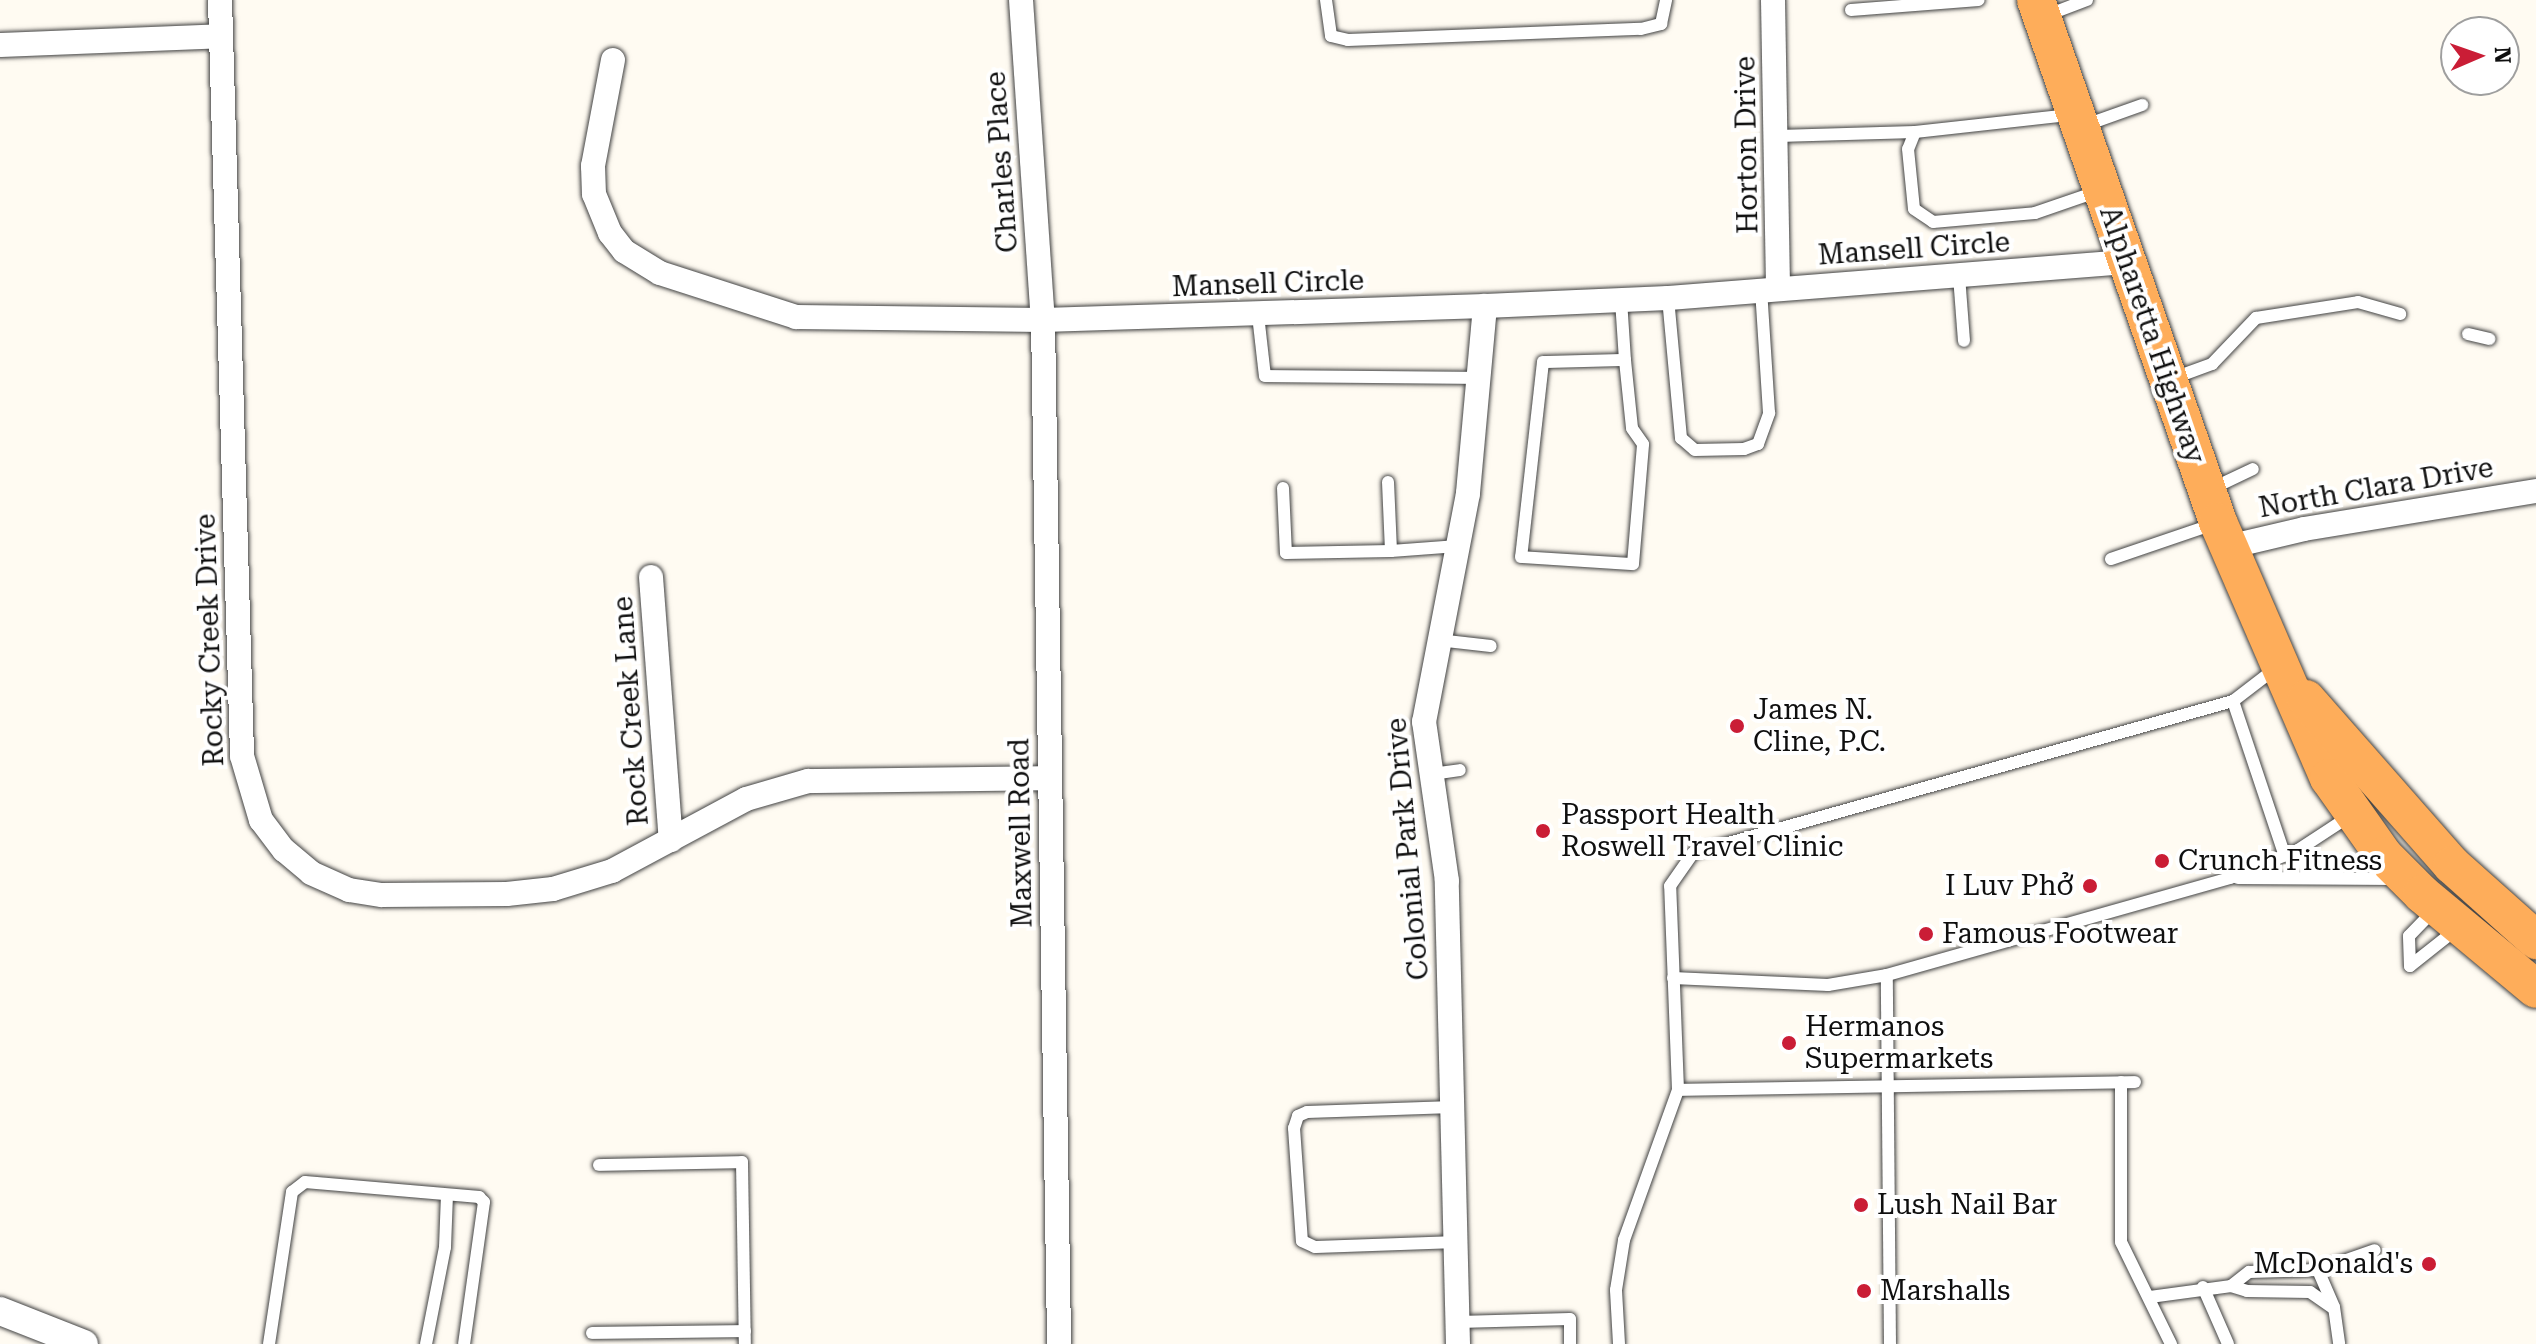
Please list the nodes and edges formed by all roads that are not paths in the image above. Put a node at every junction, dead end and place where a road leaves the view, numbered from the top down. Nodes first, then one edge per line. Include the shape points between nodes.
1 (220, 0) edge
2 (1021, 0) edge
3 (1326, 0) edge
4 (1666, 0) edge
5 (1773, 0) edge
6 (1979, 0) edge
7 (2087, 0) edge
8 (2039, 8) edge
9 (1851, 10) dead end
10 (221, 36) junction
11 (0, 45) edge
12 (613, 60) dead end
13 (2142, 105) dead end
14 (2078, 121) junction
15 (1915, 132) junction
16 (1778, 136) junction
17 (2102, 190) junction
18 (2127, 262) junction
19 (1959, 276) junction
20 (1770, 289) junction
21 (1668, 298) junction
22 (1621, 300) junction
23 (1485, 306) junction
24 (2400, 314) dead end
25 (1258, 315) junction
26 (1043, 320) junction
27 (2468, 334) dead end
28 (2489, 339) dead end
29 (1964, 341) dead end
30 (1625, 360) junction
31 (1480, 378) junction
32 (2168, 380) junction
33 (2253, 469) dead end
34 (1388, 482) dead end
35 (1283, 488) dead end
36 (2536, 491) edge
37 (2218, 520) junction
38 (1458, 546) junction
39 (1391, 551) junction
40 (2111, 559) dead end
41 (651, 577) dead end
42 (1438, 640) junction
43 (1491, 646) dead end
44 (2279, 666) junction
45 (2233, 701) junction
46 (1460, 770) dead end
47 (1432, 774) junction
48 (1050, 778) junction
49 (2353, 815) junction
50 (2422, 834) junction
51 (671, 840) junction
52 (2285, 856) junction
53 (2230, 878) junction
54 (2435, 906) junction
55 (2536, 940) edge
56 (1887, 975) junction
57 (1673, 978) junction
58 (2536, 989) edge
59 (1886, 1082) junction
60 (2121, 1082) junction
61 (2135, 1082) dead end
62 (1678, 1090) junction
63 (1453, 1107) junction
64 (599, 1165) dead end
65 (447, 1195) junction
66 (1458, 1242) junction
67 (2375, 1250) dead end
68 (2318, 1270) junction
69 (2231, 1286) junction
70 (2203, 1287) junction
71 (2150, 1297) junction
72 (2334, 1309) junction
73 (0, 1311) edge
74 (592, 1333) dead end
75 (1458, 1333) edge
76 (745, 1338) edge
77 (84, 1344) edge
78 (269, 1344) edge
79 (426, 1344) edge
80 (464, 1344) edge
81 (1059, 1344) edge
82 (1570, 1344) edge
83 (1619, 1344) edge
84 (1890, 1344) edge
85 (2171, 1344) edge
86 (2228, 1344) edge
87 (2339, 1344) edge

1 - 10 street, Rocky Creek Drive
2 - 26 street, Charles Place
3 - 4 lane via 1331,36 1348,40 1641,29 1661,24
5 - 16 street, Horton Drive
6 - 9 lane
7 - 8 lane
8 - 14 highway, Alpharetta Highway
10 - 11 street
10 - 51 street, Rocky Creek Drive via 242,756 261,820 311,873 349,890 382,895 553,889 612,871
12 - 26 street, Mansell Circle via 593,166 594,194 610,233 640,263 796,317
13 - 14 lane
14 - 15 lane
14 - 17 highway, Alpharetta Highway
15 - 16 lane
15 - 17 lane via 1908,149 1914,209 1933,222 2035,213
16 - 20 street, Horton Drive
17 - 18 highway, Alpharetta Highway
18 - 19 street, Mansell Circle
18 - 32 highway, Alpharetta Highway
19 - 20 street, Mansell Circle
19 - 29 lane
20 - 21 street, Mansell Circle
20 - 21 lane via 1769,413 1758,444 1744,449 1695,450 1681,438
21 - 22 street, Mansell Circle
22 - 23 street, Mansell Circle
22 - 30 lane
23 - 25 street, Mansell Circle
23 - 31 street, Colonial Park Drive
24 - 32 lane via 2358,302 2256,318 2212,364
25 - 26 street, Mansell Circle
25 - 31 lane via 1265,376
26 - 48 street, Maxwell Road
27 - 28 lane
30 - 30 lane via 1543,362 1521,557 1633,564 1643,444 1632,428
31 - 38 street, Colonial Park Drive
32 - 37 highway, Alpharetta Highway
33 - 37 lane
34 - 39 lane
35 - 39 lane via 1286,553
36 - 37 street, North Clara Drive via 2291,531
37 - 40 lane
37 - 44 highway, Alpharetta Highway
38 - 39 lane
38 - 42 street, Colonial Park Drive
41 - 51 street, Rock Creek Lane
42 - 43 lane
42 - 47 street, Colonial Park Drive via 1424,722
44 - 45 lane
44 - 49 highway, Alpharetta Highway via 2322,766
44 - 50 highway, Alpharetta Highway
45 - 52 lane
45 - 57 lane via 1693,853 1670,886
46 - 47 lane
47 - 63 street, Colonial Park Drive via 1447,881
48 - 51 street, Rocky Creek Drive via 808,781 746,799
48 - 81 street, Maxwell Road
49 - 50 highway via 2390,819
49 - 52 lane
49 - 54 highway, Alpharetta Highway
50 - 55 highway, Alpharetta Highway
52 - 53 lane
53 - 54 lane via 2349,875
53 - 56 lane
54 - 58 highway, Alpharetta Highway
56 - 57 lane via 1828,985
56 - 59 lane
57 - 62 lane
59 - 60 lane
59 - 62 lane
59 - 84 lane
60 - 61 lane
60 - 71 lane via 2121,1242
62 - 83 lane via 1624,1240 1616,1290
63 - 66 street, Colonial Park Drive
63 - 66 lane via 1307,1112 1298,1116 1294,1128 1302,1241 1315,1247
64 - 76 lane via 742,1162
65 - 78 lane via 305,1182 292,1192
65 - 79 lane via 445,1247
65 - 80 lane via 484,1202
66 - 75 street, Colonial Park Drive
67 - 68 lane
68 - 69 lane via 2249,1272
68 - 72 lane
69 - 70 lane
69 - 72 lane via 2310,1292
70 - 71 lane
70 - 86 lane
71 - 85 lane
72 - 87 lane
73 - 77 street
74 - 76 lane
75 - 82 lane via 1570,1319

